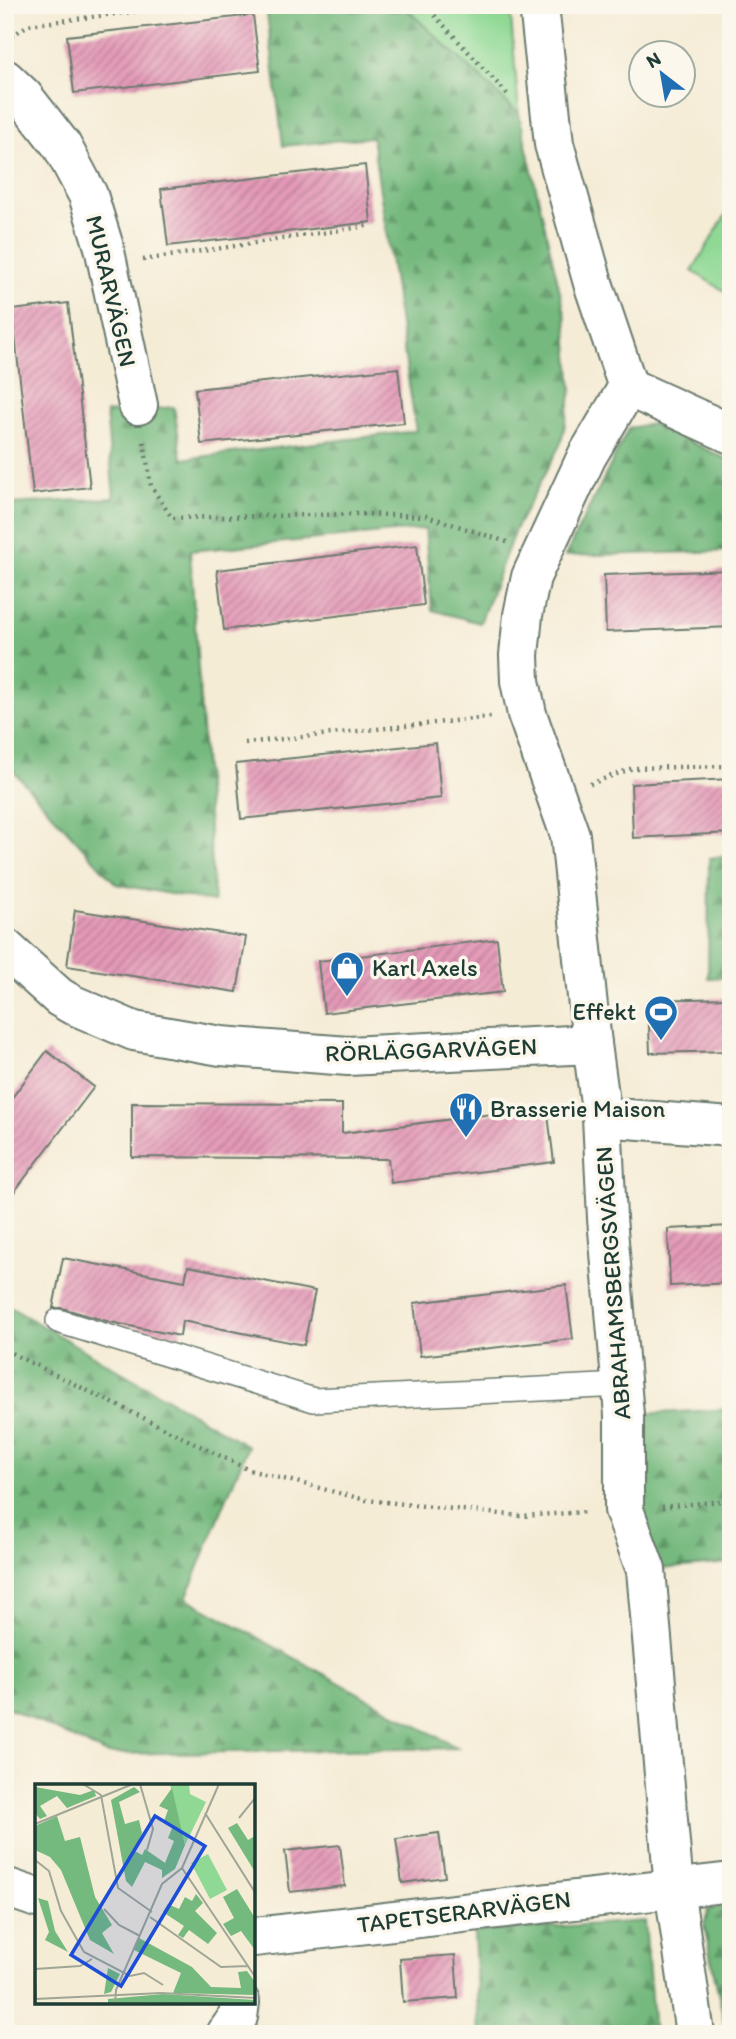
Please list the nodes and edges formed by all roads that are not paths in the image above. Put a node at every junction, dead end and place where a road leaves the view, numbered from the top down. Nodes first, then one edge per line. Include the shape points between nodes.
1 (538, 5) edge
2 (5, 79) edge
3 (628, 387) junction
4 (138, 405) road end
5 (731, 433) edge
6 (5, 948) edge
7 (592, 1044) junction
8 (602, 1117) junction
9 (731, 1127) edge
10 (58, 1321) dead end
11 (622, 1385) junction
12 (731, 1882) edge
13 (5, 1887) edge
14 (674, 1888) junction
15 (35, 1897) edge
16 (256, 1937) edge
17 (240, 2004) edge
18 (226, 2034) edge
19 (695, 2034) edge

1 - 3 street via 554,144
2 - 4 street, MURARVÄGEN via 62,146 88,195 104,247
3 - 5 street
3 - 7 street, ABRAHAMSBERGSVÄGEN via 587,456 531,577 519,655 527,713 570,835
6 - 7 street, RÖRLÄGGARVÄGEN via 71,1004 134,1031 209,1044 348,1056
7 - 8 street, ABRAHAMSBERGSVÄGEN
8 - 9 street
8 - 11 street, ABRAHAMSBERGSVÄGEN
10 - 11 lane via 314,1400
11 - 14 street, ABRAHAMSBERGSVÄGEN via 624,1510 646,1570
12 - 14 street
13 - 15 street
14 - 16 street, TAPETSERARVÄGEN
14 - 19 street, ABRAHAMSBERGSVÄGEN
17 - 18 street via 238,2017

